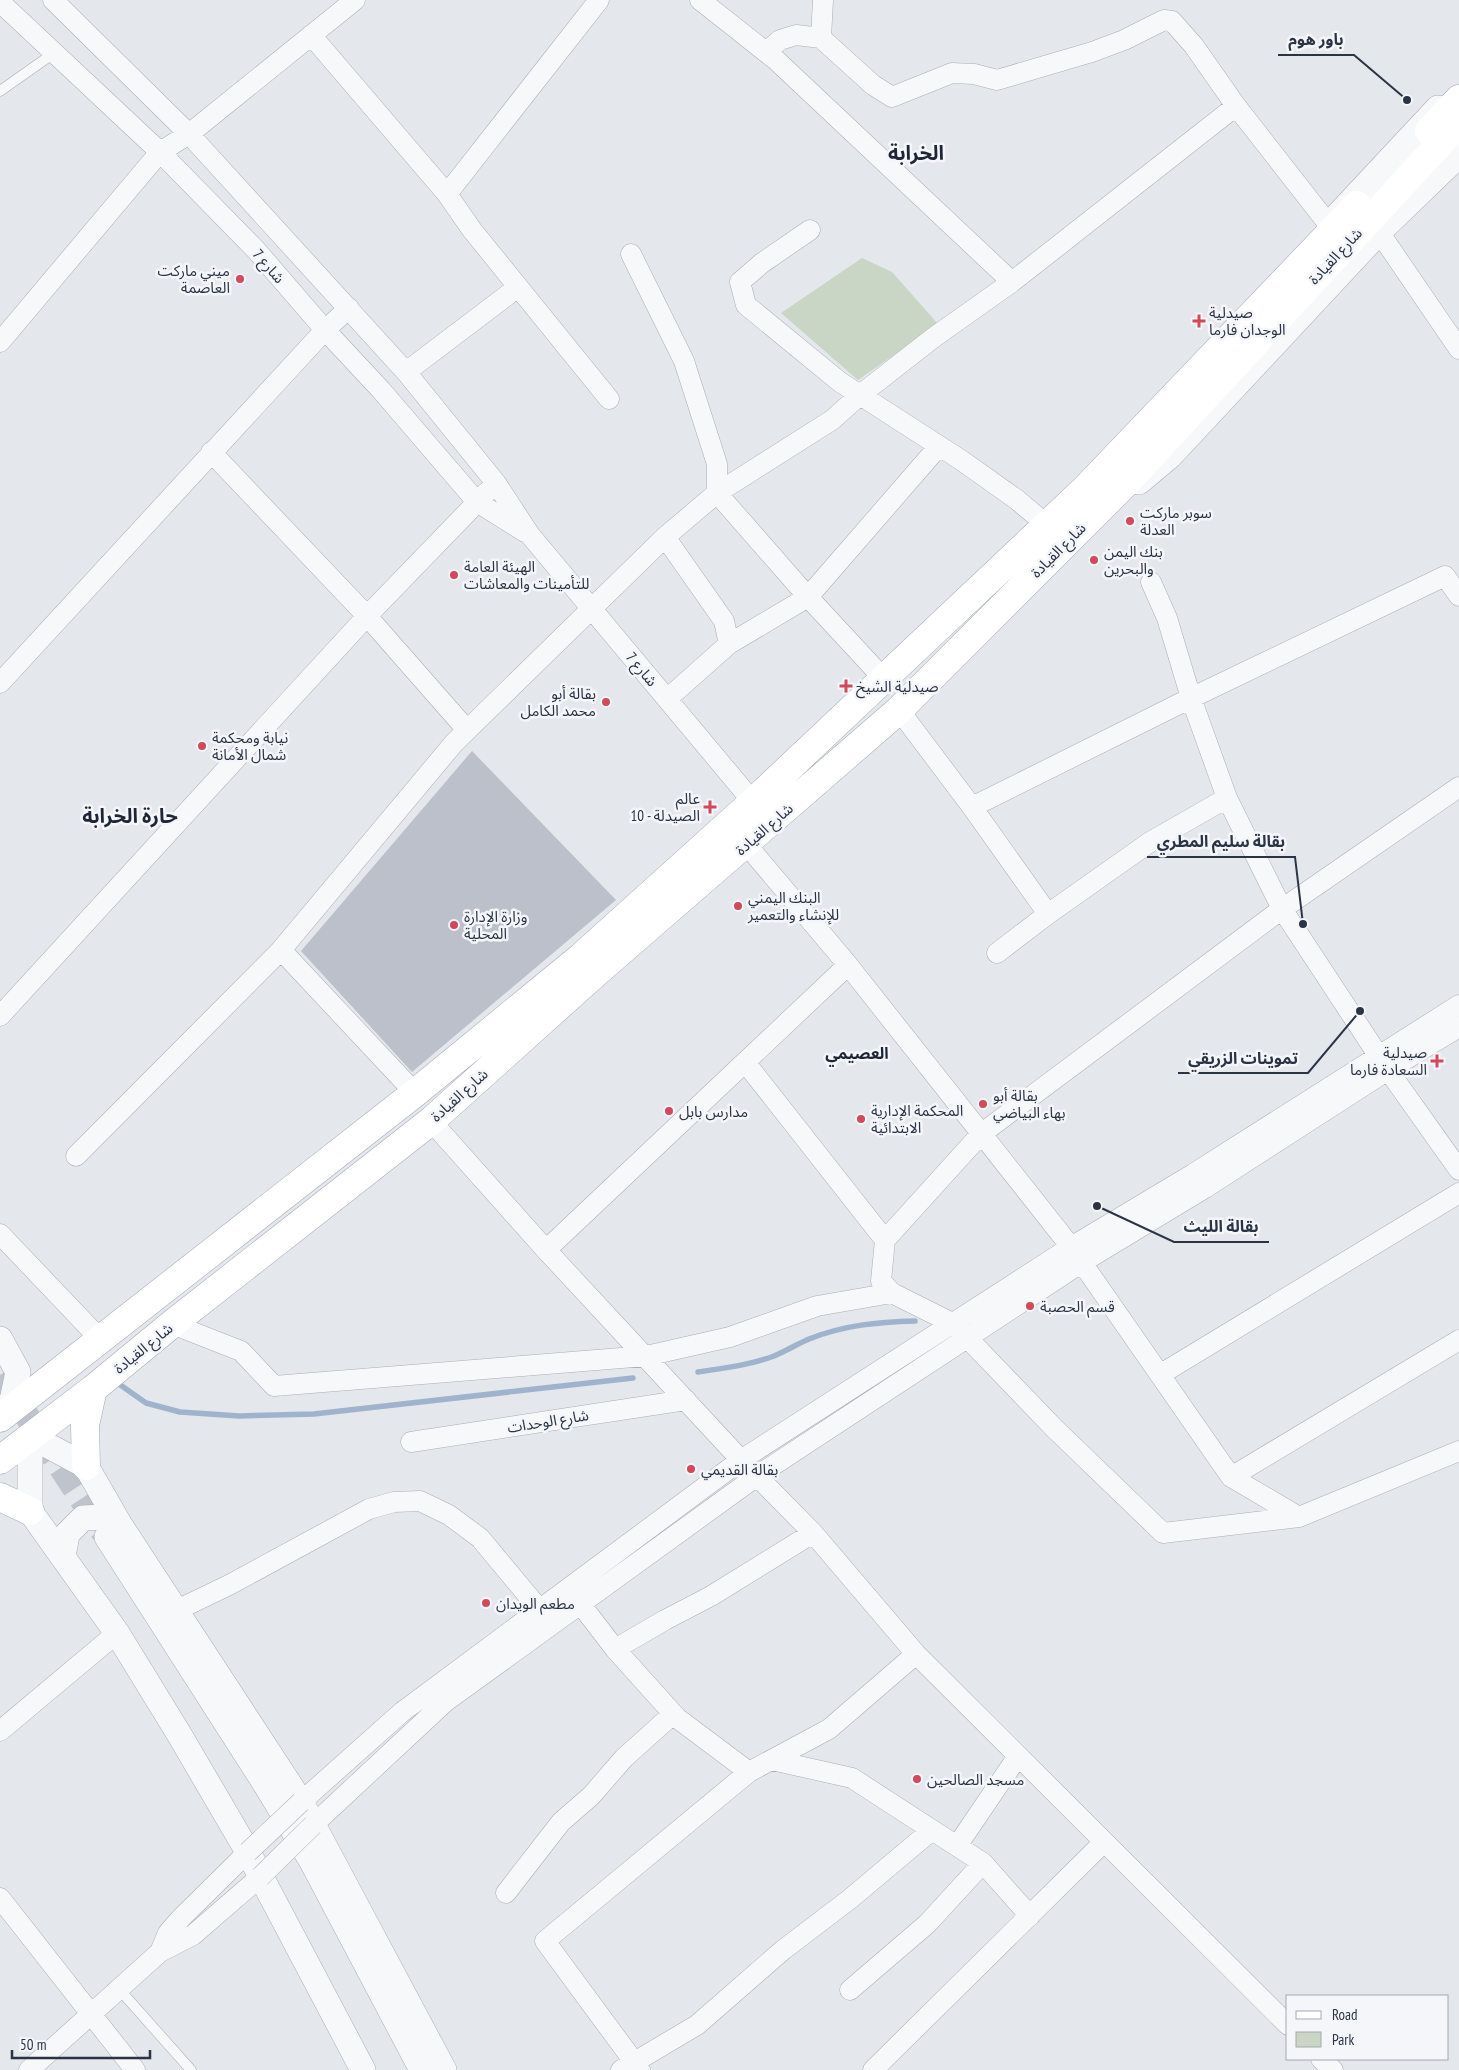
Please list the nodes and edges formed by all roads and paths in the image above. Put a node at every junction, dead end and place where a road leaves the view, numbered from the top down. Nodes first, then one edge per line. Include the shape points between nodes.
1 (355, 0) edge
2 (599, 0) edge
3 (700, 0) edge
4 (823, 0) edge
5 (0, 2) edge
6 (59, 2) edge
7 (311, 35) junction
8 (821, 38) junction
9 (766, 51) junction
10 (54, 53) junction
11 (0, 91) edge
12 (1455, 94) edge
13 (1236, 106) junction
14 (1459, 123) edge
15 (189, 134) junction
16 (160, 152) junction
17 (1459, 155) edge
18 (447, 194) junction
19 (810, 230) dead end
20 (1337, 232) junction
21 (1379, 232) junction
22 (631, 254) dead end
23 (1012, 282) junction
24 (518, 287) junction
25 (350, 308) junction
26 (325, 330) junction
27 (0, 342) edge
28 (1459, 349) edge
29 (406, 372) junction
30 (860, 394) junction
31 (609, 399) dead end
32 (939, 446) junction
33 (211, 452) junction
34 (496, 482) junction
35 (717, 493) junction
36 (1094, 497) junction
37 (477, 502) junction
38 (1046, 525) junction
39 (530, 535) junction
40 (665, 538) junction
41 (1151, 582) dead end
42 (1459, 596) edge
43 (808, 597) junction
44 (591, 608) junction
45 (367, 616) junction
46 (729, 644) junction
47 (884, 679) junction
48 (0, 683) edge
49 (1191, 698) junction
50 (667, 699) junction
51 (899, 710) junction
52 (467, 730) junction
53 (1459, 787) edge
54 (1226, 798) junction
55 (753, 802) junction
56 (972, 807) junction
57 (746, 844) junction
58 (1282, 909) junction
59 (1048, 914) junction
60 (281, 950) junction
61 (997, 953) dead end
62 (848, 965) junction
63 (1459, 1005) edge
64 (0, 1016) edge
65 (1459, 1026) edge
66 (745, 1062) junction
67 (1383, 1062) junction
68 (415, 1093) junction
69 (431, 1121) junction
70 (981, 1134) junction
71 (76, 1156) dead end
72 (1459, 1170) edge
73 (1459, 1193) edge
74 (0, 1234) edge
75 (885, 1240) junction
76 (546, 1250) junction
77 (1076, 1255) junction
78 (892, 1293) junction
79 (172, 1324) junction
80 (954, 1324) junction
81 (0, 1339) edge
82 (100, 1339) junction
83 (968, 1339) junction
84 (1459, 1340) edge
85 (646, 1356) junction
86 (1161, 1374) junction
87 (93, 1389) junction
88 (686, 1400) junction
89 (4, 1412) edge
90 (30, 1436) junction
91 (411, 1442) dead end
92 (1459, 1450) edge
93 (0, 1460) edge
94 (741, 1460) junction
95 (86, 1466) junction
96 (757, 1476) junction
97 (1232, 1477) junction
98 (0, 1497) edge
99 (30, 1511) junction
100 (1300, 1517) junction
101 (813, 1533) junction
102 (107, 1536) junction
103 (63, 1556) junction
104 (568, 1588) junction
105 (581, 1604) junction
106 (539, 1609) junction
107 (177, 1610) junction
108 (117, 1634) junction
109 (615, 1649) junction
110 (916, 1654) junction
111 (673, 1714) junction
112 (0, 1731) edge
113 (1018, 1756) junction
114 (772, 1760) junction
115 (749, 1772) junction
116 (301, 1802) junction
117 (313, 1825) junction
118 (932, 1830) junction
119 (1104, 1842) junction
120 (957, 1846) junction
121 (248, 1852) junction
122 (982, 1863) junction
123 (260, 1877) junction
124 (506, 1892) dead end
125 (0, 1898) edge
126 (1030, 1916) junction
127 (160, 1952) junction
128 (119, 1990) junction
129 (850, 1990) dead end
130 (92, 2015) junction
131 (1286, 2023) edge
132 (1322, 2060) edge
133 (632, 2067) edge
134 (29, 2070) edge
135 (135, 2070) edge
136 (191, 2070) edge
137 (363, 2070) edge
138 (403, 2070) edge
139 (422, 2070) edge
140 (444, 2070) edge
141 (873, 2070) edge
142 (1333, 2070) edge

1 - 7 street
2 - 18 street
3 - 9 street
4 - 8 street
5 - 10 street, شارع 7
6 - 15 street, شارع 7
7 - 15 street
7 - 18 street
8 - 9 street via 796,35 780,40
8 - 13 street via 873,85 892,97 952,73 997,80 1092,52 1164,20 1172,21 1194,46
9 - 23 street
10 - 11 lane
10 - 16 street, شارع 7
12 - 20 main road, شارع القيادة
13 - 20 street
13 - 23 street
14 - 20 main road, شارع القيادة
15 - 16 street
15 - 25 street, شارع 7
16 - 26 street, شارع 7 via 256,250
16 - 27 street
17 - 21 street
18 - 24 street
19 - 30 street via 740,282 746,305 840,382
20 - 36 main road, شارع القيادة via 1124,485
21 - 28 street
21 - 36 street via 1170,456 1138,483
22 - 35 street via 684,361 718,464
23 - 30 street
24 - 29 street
24 - 31 street
25 - 26 street
25 - 29 street, شارع 7
26 - 33 street
26 - 37 street, شارع 7
29 - 34 street, شارع 7
30 - 32 street
30 - 35 street via 832,420
32 - 38 street via 1016,499
32 - 43 street
33 - 45 street
33 - 48 street
34 - 37 street
34 - 39 street, شارع 7
35 - 40 street
35 - 43 street
36 - 38 main road, شارع القيادة
36 - 51 main road, شارع القيادة
37 - 39 street, شارع 7
37 - 45 street
38 - 47 main road, شارع القيادة
39 - 44 street, شارع 7
40 - 44 street
40 - 46 street via 724,621
41 - 49 street via 1167,618
42 - 49 street via 1445,576
43 - 46 street
43 - 47 street
44 - 50 street, شارع 7
44 - 52 street
45 - 52 street
45 - 64 street
46 - 50 street
47 - 55 main road, شارع القيادة
49 - 54 street
49 - 56 street
50 - 55 street, شارع 7
51 - 56 street
51 - 57 main road, شارع القيادة
52 - 60 street
53 - 58 street
54 - 58 street
54 - 59 street via 1150,842
55 - 68 main road, شارع القيادة via 581,957
56 - 59 street
57 - 62 street
57 - 69 main road, شارع القيادة
58 - 67 street
58 - 70 street
59 - 61 street
60 - 68 street
60 - 71 street
62 - 66 street
62 - 70 street
63 - 67 street
65 - 67 street
66 - 75 street
66 - 76 street
67 - 72 street
67 - 77 street via 1205,1188
68 - 82 main road, شارع القيادة
69 - 76 street
69 - 79 main road, شارع القيادة
70 - 75 street
70 - 77 street
73 - 86 street
74 - 82 street
75 - 78 street via 881,1281
76 - 85 street
77 - 80 street
77 - 83 street
77 - 86 street
78 - 80 street
78 - 85 street via 817,1306 730,1337
79 - 85 street via 241,1351 274,1386
79 - 87 main road, شارع القيادة
80 - 83 street
80 - 94 street
81 - 89 street via 18,1372
82 - 89 main road, شارع القيادة
83 - 96 street
83 - 100 street via 1162,1533
84 - 97 street
85 - 88 street
86 - 97 street
87 - 90 main road, شارع القيادة
87 - 95 main road via 85,1425
88 - 91 street, شارع الوحدات
88 - 94 street
90 - 93 main road, شارع القيادة
90 - 95 street
90 - 99 street
92 - 100 street
94 - 96 street
94 - 104 street
95 - 102 street
96 - 101 street
96 - 105 street
97 - 100 street
98 - 99 main road
99 - 103 street
101 - 109 street via 711,1596
101 - 110 street
102 - 103 street via 104,1517 83,1518 67,1534
102 - 107 street
102 - 138 street via 304,1875
102 - 139 street via 311,1860
103 - 108 street
104 - 105 street
104 - 106 street
105 - 109 street
105 - 117 street via 445,1702
106 - 107 street via 480,1538 449,1515 420,1501 394,1502 369,1509 230,1585
106 - 116 street via 402,1712
107 - 116 street
108 - 112 street
108 - 121 street
109 - 111 street
110 - 113 street
110 - 114 street via 829,1729
111 - 115 street
111 - 124 street via 561,1822
113 - 119 street
113 - 120 street
114 - 115 street
114 - 118 street via 852,1778
115 - 133 street via 545,1941
116 - 117 street
116 - 121 street, bridge
117 - 123 street, bridge
117 - 140 street
118 - 120 street
118 - 133 street via 783,1950 697,2025
119 - 126 street
119 - 131 street
120 - 122 street
121 - 123 street
121 - 127 street via 181,1918 168,1933
122 - 126 street
122 - 129 street via 927,1924
123 - 127 street via 194,1935
123 - 137 street
125 - 130 street
126 - 141 street
127 - 128 street
128 - 130 street
128 - 136 lane
130 - 134 street
130 - 135 street
132 - 142 street

